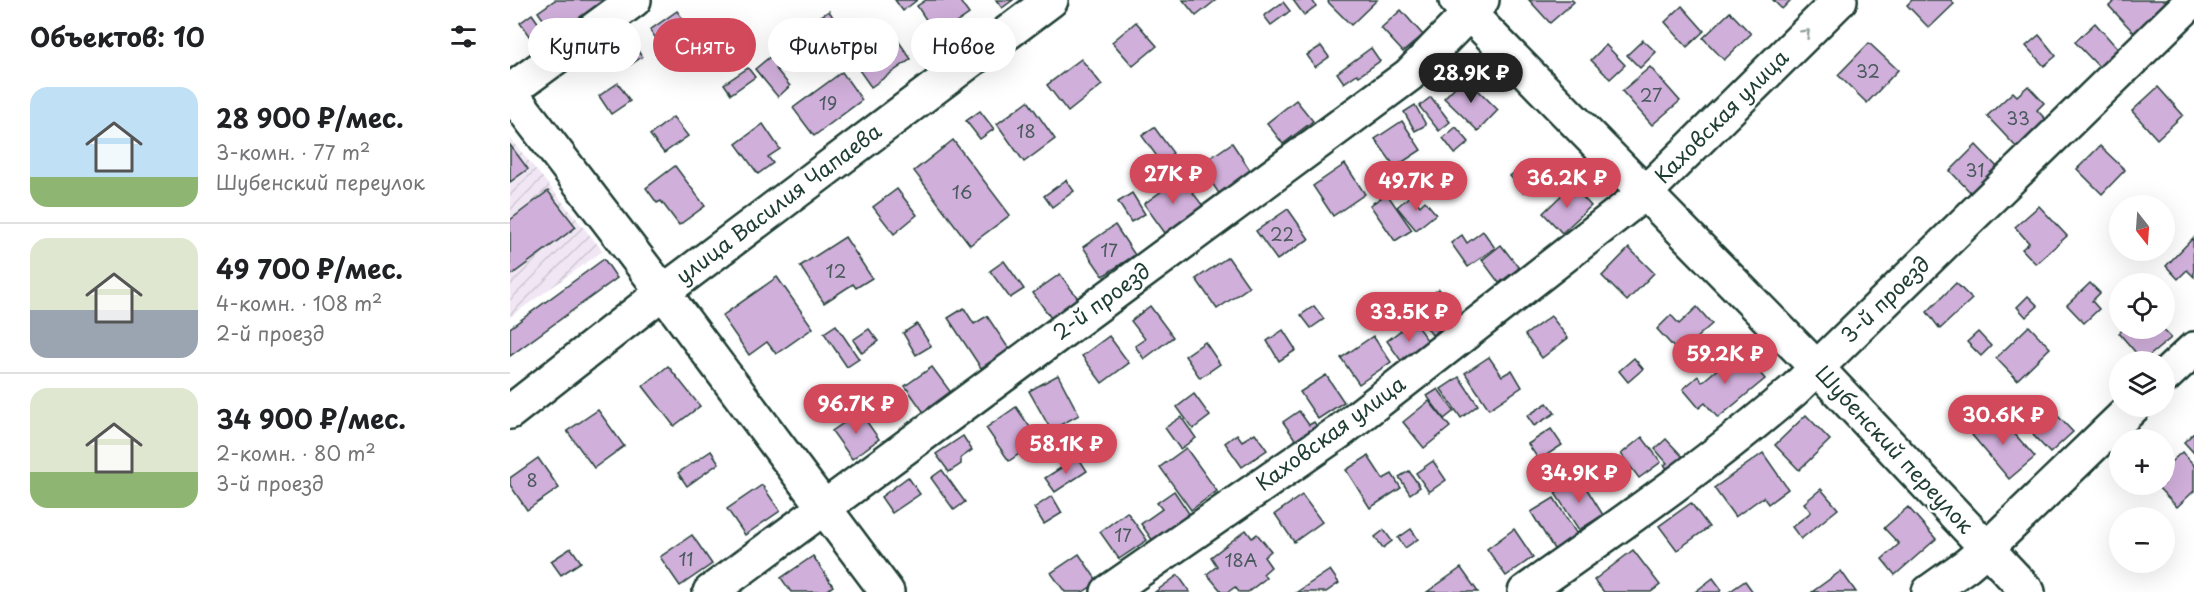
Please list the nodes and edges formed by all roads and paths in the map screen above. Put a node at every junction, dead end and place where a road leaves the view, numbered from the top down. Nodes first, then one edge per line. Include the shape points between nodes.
1 (634, 0) edge
2 (1051, 0) edge
3 (1840, 0) edge
4 (2193, 0) edge
5 (1469, 4) edge
6 (510, 92) edge
7 (1646, 192) junction
8 (663, 292) junction
9 (2194, 349) edge
10 (2175, 367) edge
11 (1817, 368) junction
12 (510, 412) edge
13 (2123, 417) edge
14 (823, 507) junction
15 (1987, 548) junction
16 (710, 592) edge
17 (887, 592) edge
18 (1108, 592) edge
19 (1525, 592) edge
20 (1929, 592) edge
21 (2028, 592) edge

1 - 6 street
2 - 8 street, улица Василия Чапаева
7 -> 3 street, Каховская улица
4 - 11 street, 3-й проезд
5 - 7 street, Шубенский переулок
5 - 14 street, 2-й проезд via 1409,75
6 - 8 street
7 - 11 street, Шубенский переулок
7 - 18 street, Каховская улица via 1339,432
8 - 12 street, улица Василия Чапаева
8 - 14 street
9 - 10 street
11 - 15 street, Шубенский переулок
11 - 19 street, 3-й проезд via 1764,416
13 - 15 street
14 - 16 street, 2-й проезд
14 - 17 street
15 - 20 street
15 - 21 street, Шубенский переулок

